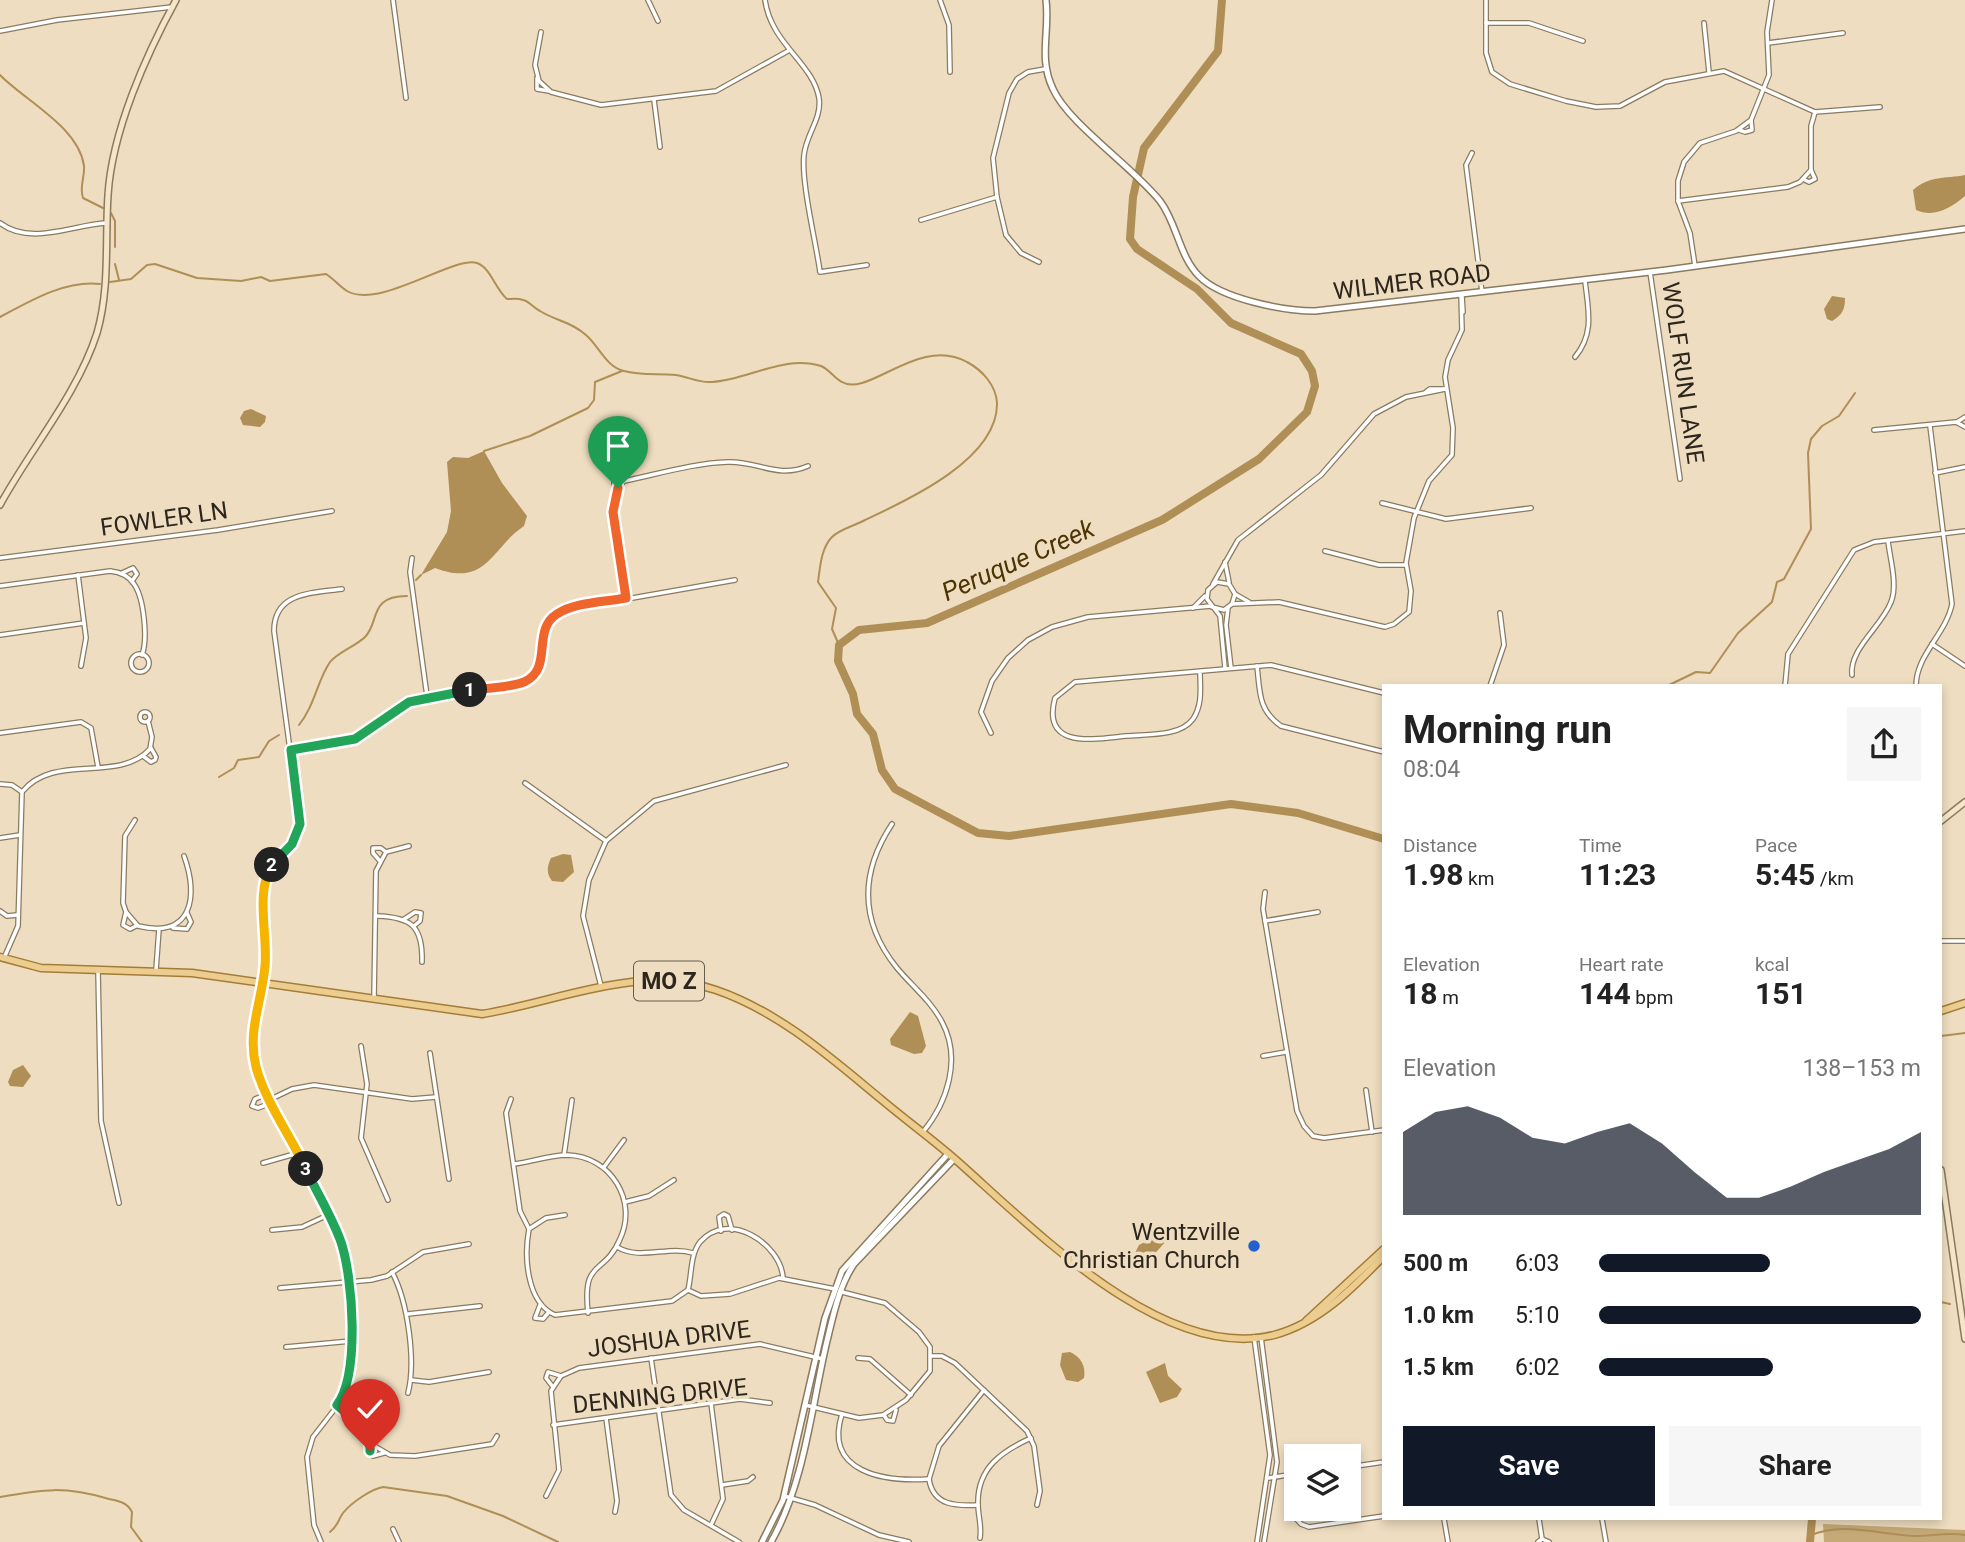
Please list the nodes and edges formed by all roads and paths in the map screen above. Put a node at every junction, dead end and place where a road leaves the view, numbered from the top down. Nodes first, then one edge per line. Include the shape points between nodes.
1 (176, 0) edge
2 (393, 0) edge
3 (648, 0) edge
4 (765, 0) edge
5 (940, 0) edge
6 (1046, 0) edge
7 (1486, 0) edge
8 (1772, 0) edge
9 (172, 7) junction
10 (658, 21) dead end
11 (1486, 23) junction
12 (1704, 23) dead end
13 (0, 32) edge
14 (541, 32) dead end
15 (1843, 33) dead end
16 (1583, 41) dead end
17 (1768, 43) junction
18 (789, 51) junction
19 (1045, 69) junction
20 (950, 72) dead end
21 (1709, 72) junction
22 (1764, 88) junction
23 (406, 98) dead end
24 (654, 100) junction
25 (1880, 107) dead end
26 (1815, 112) junction
27 (1751, 120) junction
28 (1739, 130) junction
29 (660, 147) dead end
30 (1472, 153) dead end
31 (1811, 170) junction
32 (1803, 179) junction
33 (997, 197) junction
34 (1678, 201) junction
35 (921, 220) dead end
36 (0, 223) edge
37 (108, 223) junction
38 (1965, 229) edge
39 (1039, 262) dead end
40 (867, 265) dead end
41 (1695, 266) junction
42 (1650, 272) junction
43 (1584, 279) junction
44 (1482, 292) junction
45 (1461, 294) junction
46 (1575, 357) dead end
47 (1446, 389) junction
48 (1965, 417) edge
49 (1957, 422) junction
50 (1930, 426) junction
51 (1965, 427) edge
52 (1874, 430) dead end
53 (808, 466) dead end
54 (1964, 468) edge
55 (1935, 473) junction
56 (1680, 479) dead end
57 (1382, 503) dead end
58 (0, 505) edge
59 (1531, 508) dead end
60 (332, 511) dead end
61 (1416, 512) junction
62 (1965, 531) edge
63 (1943, 533) junction
64 (1888, 541) junction
65 (1325, 551) dead end
66 (0, 558) edge
67 (412, 558) dead end
68 (1225, 559) junction
69 (1406, 565) junction
70 (122, 573) junction
71 (78, 575) junction
72 (735, 580) dead end
73 (132, 581) junction
74 (1213, 584) junction
75 (1229, 584) junction
76 (0, 586) edge
77 (342, 589) dead end
78 (1207, 594) junction
79 (1235, 594) junction
80 (626, 598) junction
81 (1251, 604) junction
82 (1230, 606) junction
83 (1212, 607) junction
84 (1189, 610) junction
85 (1500, 613) dead end
86 (84, 623) junction
87 (0, 635) edge
88 (1932, 644) junction
89 (142, 655) junction
90 (80, 666) dead end
91 (1257, 666) junction
92 (1965, 666) edge
93 (1225, 668) junction
94 (1231, 668) junction
95 (1200, 671) junction
96 (1852, 675) dead end
97 (1491, 684) edge
98 (1785, 684) edge
99 (1916, 684) edge
100 (1382, 692) edge
101 (426, 696) junction
102 (148, 721) dead end
103 (0, 733) edge
104 (991, 733) dead end
105 (151, 748) junction
106 (291, 750) junction
107 (1382, 751) edge
108 (143, 757) junction
109 (786, 765) dead end
110 (98, 767) junction
111 (525, 783) dead end
112 (0, 784) edge
113 (22, 792) junction
114 (1965, 802) edge
115 (135, 820) dead end
116 (1942, 820) edge
117 (892, 824) dead end
118 (20, 835) junction
119 (0, 838) edge
120 (606, 841) junction
121 (409, 846) dead end
122 (386, 852) junction
123 (184, 856) dead end
124 (380, 861) junction
125 (1265, 892) dead end
126 (0, 911) edge
127 (126, 912) junction
128 (1318, 912) dead end
129 (187, 913) junction
130 (18, 915) junction
131 (377, 916) junction
132 (404, 920) junction
133 (1265, 920) junction
134 (137, 926) junction
135 (414, 926) junction
136 (172, 927) junction
137 (159, 929) junction
138 (1942, 941) edge
139 (1965, 941) edge
140 (2, 957) edge
141 (422, 962) dead end
142 (97, 969) junction
143 (156, 970) junction
144 (263, 984) junction
145 (601, 986) junction
146 (373, 1000) junction
147 (1965, 1003) edge
148 (1942, 1011) edge
149 (361, 1046) dead end
150 (1286, 1052) junction
151 (430, 1053) dead end
152 (1263, 1056) dead end
153 (1366, 1090) dead end
154 (366, 1092) junction
155 (436, 1097) junction
156 (269, 1099) junction
157 (511, 1099) dead end
158 (572, 1100) dead end
159 (1382, 1130) edge
160 (922, 1132) junction
161 (1372, 1132) junction
162 (624, 1140) dead end
163 (298, 1153) junction
164 (564, 1155) junction
165 (951, 1156) junction
166 (263, 1163) dead end
167 (514, 1164) junction
168 (604, 1168) junction
169 (1942, 1177) edge
170 (449, 1179) dead end
171 (674, 1180) dead end
172 (388, 1199) dead end
173 (119, 1203) dead end
174 (625, 1203) junction
175 (328, 1215) junction
176 (565, 1215) dead end
177 (528, 1229) junction
178 (272, 1230) dead end
179 (732, 1230) junction
180 (720, 1231) junction
181 (469, 1244) dead end
182 (617, 1247) junction
183 (1382, 1251) edge
184 (694, 1253) junction
185 (1382, 1258) edge
186 (393, 1272) junction
187 (783, 1278) junction
188 (349, 1280) junction
189 (280, 1288) dead end
190 (688, 1290) junction
191 (837, 1290) junction
192 (540, 1305) junction
193 (480, 1306) dead end
194 (549, 1312) junction
195 (588, 1313) junction
196 (408, 1314) junction
197 (1306, 1321) junction
198 (1258, 1337) junction
199 (1965, 1339) edge
200 (351, 1341) junction
201 (286, 1348) dead end
202 (932, 1356) junction
203 (651, 1358) junction
204 (820, 1358) junction
205 (858, 1358) dead end
206 (489, 1373) dead end
207 (561, 1376) junction
208 (411, 1380) junction
209 (553, 1387) junction
210 (984, 1390) junction
211 (408, 1394) dead end
212 (911, 1395) junction
213 (711, 1403) junction
214 (770, 1403) dead end
215 (337, 1405) junction
216 (809, 1406) junction
217 (658, 1410) junction
218 (895, 1410) junction
219 (842, 1414) junction
220 (884, 1415) junction
221 (606, 1418) junction
222 (554, 1425) junction
223 (497, 1436) dead end
224 (1031, 1438) junction
225 (371, 1444) junction
226 (384, 1453) junction
227 (1382, 1462) edge
228 (1361, 1465) edge
229 (1276, 1475) junction
230 (1284, 1475) edge
231 (753, 1477) dead end
232 (1269, 1478) junction
233 (929, 1479) junction
234 (722, 1485) junction
235 (546, 1496) dead end
236 (784, 1496) junction
237 (791, 1497) junction
238 (978, 1505) junction
239 (1037, 1505) dead end
240 (615, 1512) dead end
241 (1382, 1516) edge
242 (1361, 1519) edge
243 (1444, 1520) edge
244 (1539, 1520) edge
245 (1602, 1520) edge
246 (1298, 1521) edge
247 (1350, 1521) edge
248 (711, 1525) junction
249 (393, 1529) dead end
250 (980, 1538) dead end
251 (1540, 1541) edge
252 (321, 1542) edge
253 (400, 1542) edge
254 (739, 1542) edge
255 (762, 1542) edge
256 (771, 1542) edge
257 (909, 1542) edge
258 (1257, 1542) edge
259 (1264, 1542) edge
260 (1448, 1542) edge
261 (1549, 1542) edge
262 (1606, 1542) edge

1 - 9 main road
2 - 23 street
3 - 10 street
4 - 18 street via 771,24
5 - 20 street via 949,25
6 - 19 street, WILMER ROAD
7 - 11 street
8 - 17 street
9 - 13 street via 57,20
9 - 37 main road via 122,124 112,158
11 - 16 street via 1522,22
11 - 21 street via 1487,60 1497,77 1576,103 1620,106 1665,82
12 - 21 street
14 - 24 street via 535,65 537,76 550,91 601,105
15 - 17 street
17 - 22 street via 1769,75
18 - 24 street via 716,91
18 - 40 street via 811,79 819,99 804,155 820,272
19 - 33 street via 1023,74 1009,93 993,156
19 - 45 street, WILMER ROAD via 1062,104 1143,181 1168,212 1198,276 1247,300 1315,311
21 - 22 street via 1732,73
22 - 26 street
22 - 27 street
24 - 29 street
25 - 26 street
26 - 31 street
27 - 28 street
27 - 28 street via 1752,130
28 - 34 street via 1709,138 1689,156 1678,181
30 - 44 street via 1467,169
31 - 32 street
31 - 32 street via 1815,179
32 - 34 street via 1788,187
33 - 35 street
33 - 39 street via 1006,234 1021,253
34 - 41 street via 1690,233
36 - 37 street via 11,231 35,234
37 - 58 main road via 104,295 94,340 80,373
38 - 41 street, WILMER ROAD
41 - 42 street, WILMER ROAD
42 - 43 street, WILMER ROAD
42 - 56 street, WOLF RUN LANE
43 - 44 street, WILMER ROAD
43 - 46 street via 1589,332
44 - 45 street, WILMER ROAD
45 - 47 street via 1462,330 1446,369
47 - 61 street via 1452,455 1429,481
47 - 68 street via 1406,397 1374,414 1332,464 1238,540
48 - 49 street
49 - 50 street
49 - 51 street
50 - 52 street
50 - 55 street
53 - 80 street via 784,472 719,462 628,480 615,493 614,523
54 - 55 street
55 - 63 street
57 - 61 street
59 - 61 street via 1446,519
60 - 66 street, FOWLER LN
61 - 69 street
62 - 63 street
63 - 64 street
63 - 88 street via 1952,604 1950,616
64 - 96 street via 1894,592 1891,604 1856,656
64 - 98 street via 1861,547 1850,557 1788,654
65 - 69 street via 1374,564
67 - 101 street
68 - 74 street
68 - 75 street
69 - 81 street via 1409,612 1385,627 1298,605
70 - 71 street
70 - 73 street
70 - 73 street via 133,568 137,574
71 - 76 street
71 - 86 street
72 - 80 street
73 - 89 street via 139,598 145,645
74 - 75 street
74 - 78 street
75 - 79 street
77 - 106 street via 292,597 275,615
78 - 83 street
78 - 84 street
79 - 81 street
79 - 82 street
80 - 101 street via 557,613 544,629 538,671 526,681
81 - 82 street
82 - 83 street
82 - 94 street via 1226,625
83 - 84 street
83 - 93 street via 1222,624
84 - 104 street via 1076,619 1040,632 1018,649 992,681 981,712
85 - 97 street via 1505,641
86 - 87 street
86 - 90 street via 86,649
88 - 92 street
88 - 99 street
89 - 89 street via 131,660 137,671 147,667
91 - 94 street
91 - 100 street via 1281,666
91 - 107 street via 1264,711 1275,722
93 - 94 street
93 - 95 street
95 - 95 street via 1198,710 1178,730 1081,741 1061,732 1052,718 1055,698 1075,682
101 - 106 street via 409,702 362,737
102 - 105 street
103 - 110 street via 81,722 91,728
105 - 108 street
105 - 108 street via 155,760
106 - 144 street via 300,824 292,844 267,874
108 - 110 street
109 - 120 street via 654,801
110 - 113 street via 44,774
111 - 120 street
112 - 113 street
113 - 118 street
114 - 116 main road
115 - 127 street via 125,836
117 - 160 street via 869,880 870,923 898,969 940,1018 951,1057 943,1101
118 - 119 street
118 - 130 street
120 - 145 street via 589,880 583,916
121 - 122 street
122 - 124 street
122 - 124 street via 373,848
123 - 129 street via 190,873
124 - 131 street
125 - 133 street
126 - 130 street
127 - 134 street
127 - 134 street via 122,925
128 - 133 street
129 - 136 street
129 - 136 street via 191,922 187,929
130 - 140 street via 18,926
131 - 132 street
131 - 146 street
132 - 135 street
132 - 135 street via 421,913
133 - 150 street
134 - 137 street
135 - 141 street via 421,940
136 - 137 street
137 - 143 street
138 - 139 street
140 - 142 main road, MO Z via 41,968
142 - 143 main road, MO Z
142 - 173 street via 101,1121
143 - 144 main road, MO Z
144 - 146 main road, MO Z
144 - 156 street via 253,1039 257,1068
145 - 146 main road, MO Z via 482,1014
145 - 160 main road, MO Z via 676,981 746,1001 780,1019
147 - 148 main road
149 - 154 street
150 - 152 street
150 - 161 street via 1297,1111 1313,1136
151 - 155 street
153 - 161 street
154 - 155 street via 412,1099
154 - 156 street via 306,1085
154 - 172 street via 361,1138
155 - 170 street
156 - 163 street
157 - 167 street via 506,1113
158 - 164 street
159 - 161 street
160 - 165 main road, MO Z
162 - 168 street
163 - 166 street
163 - 175 street
164 - 167 street
164 - 168 street
165 - 191 street via 854,1264
165 - 198 main road, MO Z via 1024,1222 1152,1315 1209,1335
167 - 177 street via 520,1210
168 - 174 street
169 - 199 main road
171 - 174 street via 649,1196
174 - 182 street via 625,1228
175 - 178 street via 302,1227
175 - 188 street via 340,1239
176 - 177 street via 546,1218
177 - 192 street via 526,1252
179 - 180 street
179 - 180 street via 724,1214 719,1217
179 - 187 street via 748,1232 769,1247 780,1261
180 - 184 street via 704,1238
181 - 186 street via 423,1252
182 - 184 street via 635,1254 674,1249
182 - 195 street via 590,1273
183 - 197 main road, MO Z
184 - 190 street
185 - 197 main road, MO Z
186 - 188 street via 371,1280
186 - 196 street
187 - 190 street via 730,1294 701,1296
187 - 191 street
188 - 189 street
188 - 200 street
190 - 195 street via 672,1301
191 - 202 street via 892,1308 924,1337
191 - 204 street
192 - 194 street
192 - 194 street via 535,1318 542,1319
193 - 196 street
194 - 195 street via 561,1316
196 - 208 street
197 - 198 main road, MO Z
198 - 229 street via 1276,1438
198 - 232 street
200 - 201 street
200 - 215 street via 349,1382
202 - 210 street via 948,1358
202 - 212 street via 930,1371
203 - 204 street, JOSHUA DRIVE via 760,1344
203 - 207 street, JOSHUA DRIVE via 579,1368
203 - 217 street
204 - 216 street
205 - 212 street via 870,1359
206 - 208 street via 429,1382
207 - 209 street, JOSHUA DRIVE
207 - 209 street, JOSHUA DRIVE via 548,1372 546,1378
208 - 211 street
209 - 222 street
210 - 224 street via 1023,1424
210 - 233 street via 939,1446
212 - 218 street
213 - 214 street, DENNING DRIVE via 740,1399
213 - 217 street, DENNING DRIVE
213 - 234 street
215 - 225 street via 355,1420
215 - 252 street via 318,1428 307,1457 314,1525
216 - 219 street
216 - 236 street
216 - 237 street
217 - 221 street, DENNING DRIVE
217 - 248 street via 671,1495 684,1510
218 - 220 street
218 - 220 street via 893,1422
219 - 220 street via 859,1418
219 - 233 street via 837,1442 847,1459 891,1480
221 - 222 street, DENNING DRIVE
221 - 240 street
222 - 235 street via 558,1476
223 - 226 street via 492,1444 415,1456
224 - 238 street via 1003,1451 990,1464
224 - 239 street via 1040,1491
225 - 226 street
225 - 226 street via 373,1456
227 - 228 street
229 - 230 street
229 - 232 street
229 - 259 street
231 - 234 street
232 - 258 street
233 - 238 street via 944,1503
234 - 248 street via 721,1506
236 - 237 street
236 - 255 street
237 - 256 street
237 - 257 street via 879,1535
238 - 250 street
241 - 242 street
243 - 260 street
244 - 251 street
245 - 262 street
246 - 247 street via 1309,1527
248 - 254 street
249 - 253 street
251 - 261 street

